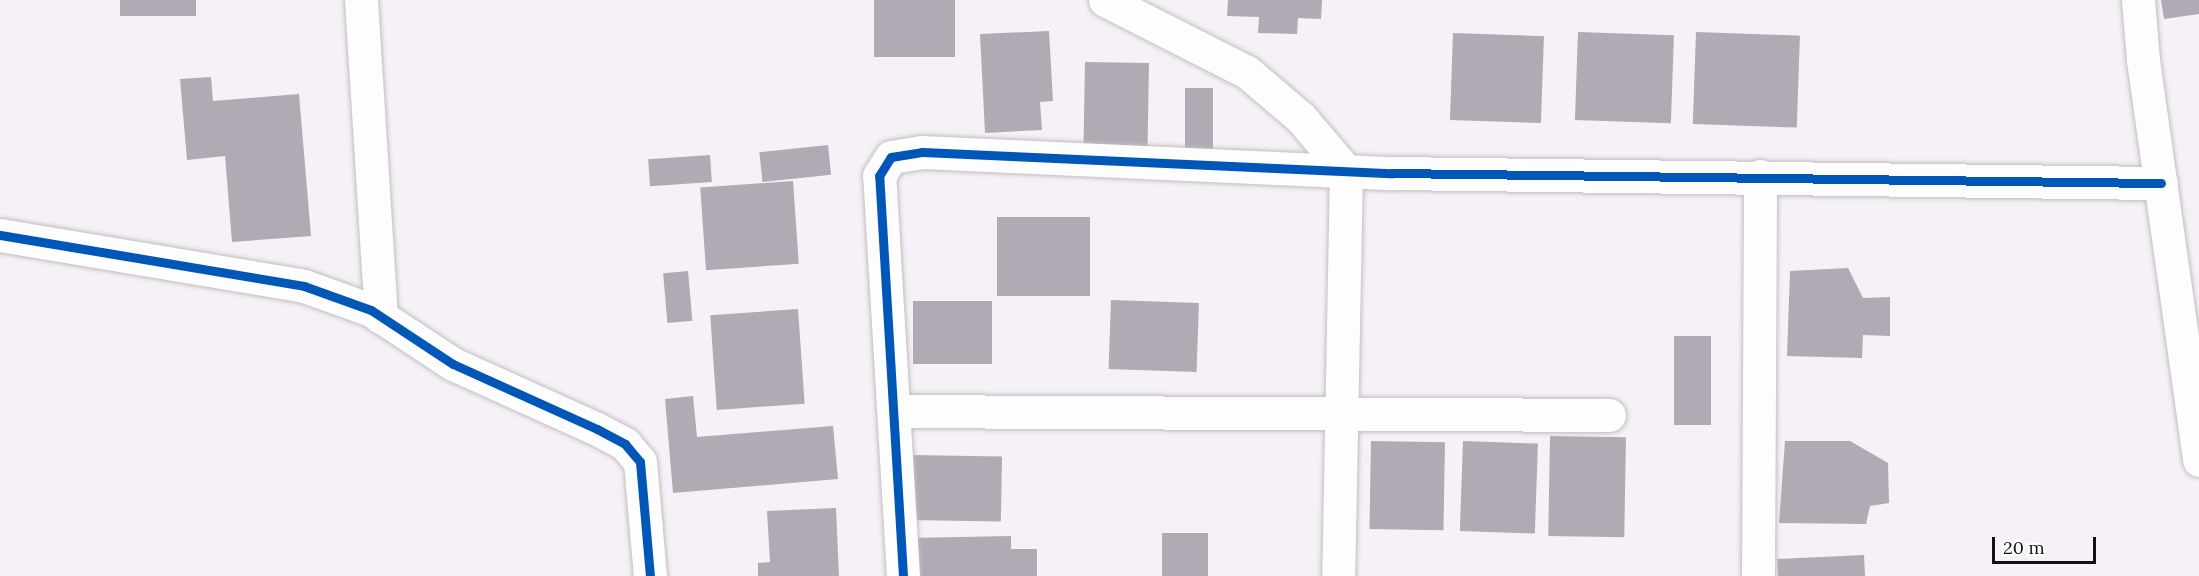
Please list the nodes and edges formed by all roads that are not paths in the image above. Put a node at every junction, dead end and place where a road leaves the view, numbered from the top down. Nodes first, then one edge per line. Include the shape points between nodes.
1 (361, 0) edge
2 (1105, 0) edge
3 (2138, 0) edge
4 (1346, 171) junction
5 (1760, 176) junction
6 (2160, 183) junction
7 (0, 235) edge
8 (381, 316) junction
9 (894, 411) junction
10 (1342, 412) junction
11 (1610, 415) dead end
12 (2199, 460) edge
13 (650, 576) edge
14 (903, 576) edge
15 (1338, 576) edge
16 (1758, 576) edge

1 - 8 street
2 - 4 street via 1247,72 1301,118
3 - 6 street
4 - 5 street
4 - 9 street via 922,152 891,157 879,176
4 - 10 street
5 - 6 street
5 - 16 street
6 - 12 street
7 - 8 street via 304,286
8 - 13 street via 453,364 625,444 640,462
9 - 10 street
9 - 14 street
10 - 11 street
10 - 15 street

